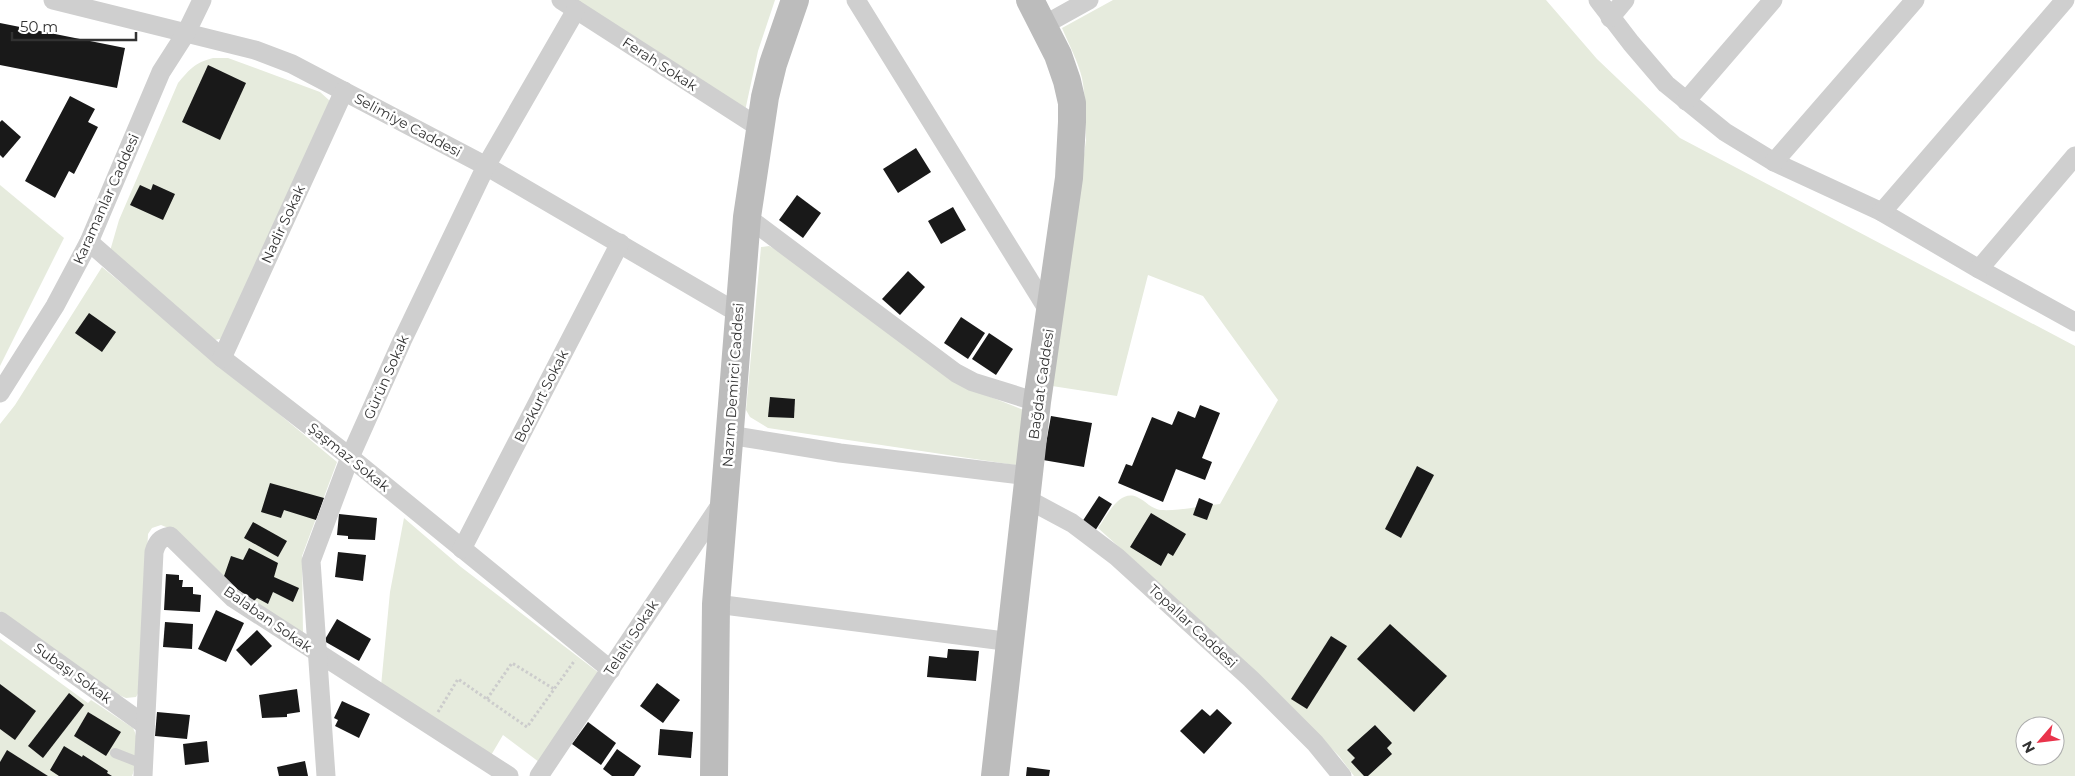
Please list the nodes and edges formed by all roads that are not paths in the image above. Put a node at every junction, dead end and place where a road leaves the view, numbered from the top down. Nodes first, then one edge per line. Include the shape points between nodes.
1 (53, 0) edge
2 (202, 0) edge
3 (795, 0) edge
4 (856, 0) edge
5 (1030, 0) edge
6 (1089, 0) edge
7 (1598, 0) edge
8 (1625, 0) edge
9 (1773, 0) edge
10 (1915, 0) edge
11 (2065, 0) edge
12 (569, 5) edge
13 (1610, 18) junction
14 (1044, 25) junction
15 (186, 33) junction
16 (344, 91) junction
17 (1686, 101) junction
18 (760, 128) junction
19 (2075, 156) edge
20 (1774, 162) junction
21 (486, 166) junction
22 (1882, 212) junction
23 (747, 217) junction
24 (89, 242) junction
25 (620, 243) junction
26 (1979, 269) junction
27 (738, 313) junction
28 (1051, 315) junction
29 (2075, 322) edge
30 (222, 358) junction
31 (0, 393) edge
32 (1037, 402) junction
33 (729, 435) junction
34 (350, 457) junction
35 (1028, 487) junction
36 (724, 500) junction
37 (462, 549) junction
38 (716, 604) junction
39 (0, 621) edge
40 (1012, 642) junction
41 (316, 653) junction
42 (611, 670) junction
43 (145, 725) junction
44 (115, 753) dead end
45 (143, 770) edge
46 (326, 776) edge
47 (510, 776) edge
48 (539, 776) edge
49 (714, 776) edge
50 (996, 776) edge
51 (1342, 776) edge

1 - 15 street, Selimiye Caddesi
2 - 15 street, Karamanlar Caddesi
3 - 18 main road, Nazım Demirci Caddesi via 773,64
4 - 28 street
5 - 14 main road, Bağdat Caddesi
6 - 14 street
7 - 13 street
8 - 13 street
9 - 17 street
10 - 20 street
11 - 22 street
12 - 18 street, Ferah Sokak
12 - 21 street, Gürün Sokak
13 - 17 street via 1650,67
14 - 28 main road, Bağdat Caddesi via 1067,81 1072,103 1069,178
15 - 16 street, Selimiye Caddesi via 255,50 292,64
15 - 24 street, Karamanlar Caddesi via 161,72
16 - 21 street, Selimiye Caddesi
16 - 30 street, Nadir Sokak
17 - 20 street via 1725,132
18 - 23 main road, Nazım Demirci Caddesi
19 - 26 street
20 - 22 street
21 - 25 street, Selimiye Caddesi
21 - 34 street, Gürün Sokak
22 - 26 street
23 - 27 main road, Nazım Demirci Caddesi
23 - 32 street via 956,373 973,382
24 - 30 street, Şaşmaz Sokak
24 - 31 street, Karamanlar Caddesi via 55,306
25 - 27 street, Selimiye Caddesi
25 - 37 street, Bozkurt Sokak
26 - 29 street
27 - 33 main road, Nazım Demirci Caddesi
28 - 32 main road, Bağdat Caddesi
30 - 34 street, Şaşmaz Sokak
32 - 35 main road, Bağdat Caddesi
33 - 35 street
33 - 36 main road, Nazım Demirci Caddesi
34 - 37 street, Şaşmaz Sokak
34 - 41 street, Gürün Sokak via 311,561
35 - 40 main road, Bağdat Caddesi
35 - 51 street, Topallar Caddesi via 1117,557 1251,679 1315,743
36 - 38 main road, Nazım Demirci Caddesi
36 - 42 street, Telaltı Sokak
37 - 42 street, Şaşmaz Sokak
38 - 40 street
38 - 49 main road, Nazım Demirci Caddesi
39 - 43 street, Subaşı Sokak
40 - 50 main road, Bağdat Caddesi
41 - 43 street, Balaban Sokak via 233,598 170,536 162,538 154,552
41 - 46 street, Gürün Sokak
41 - 47 street, Balaban Sokak
42 - 48 street, Telaltı Sokak
43 - 45 street, Balaban Sokak
44 - 45 lane

